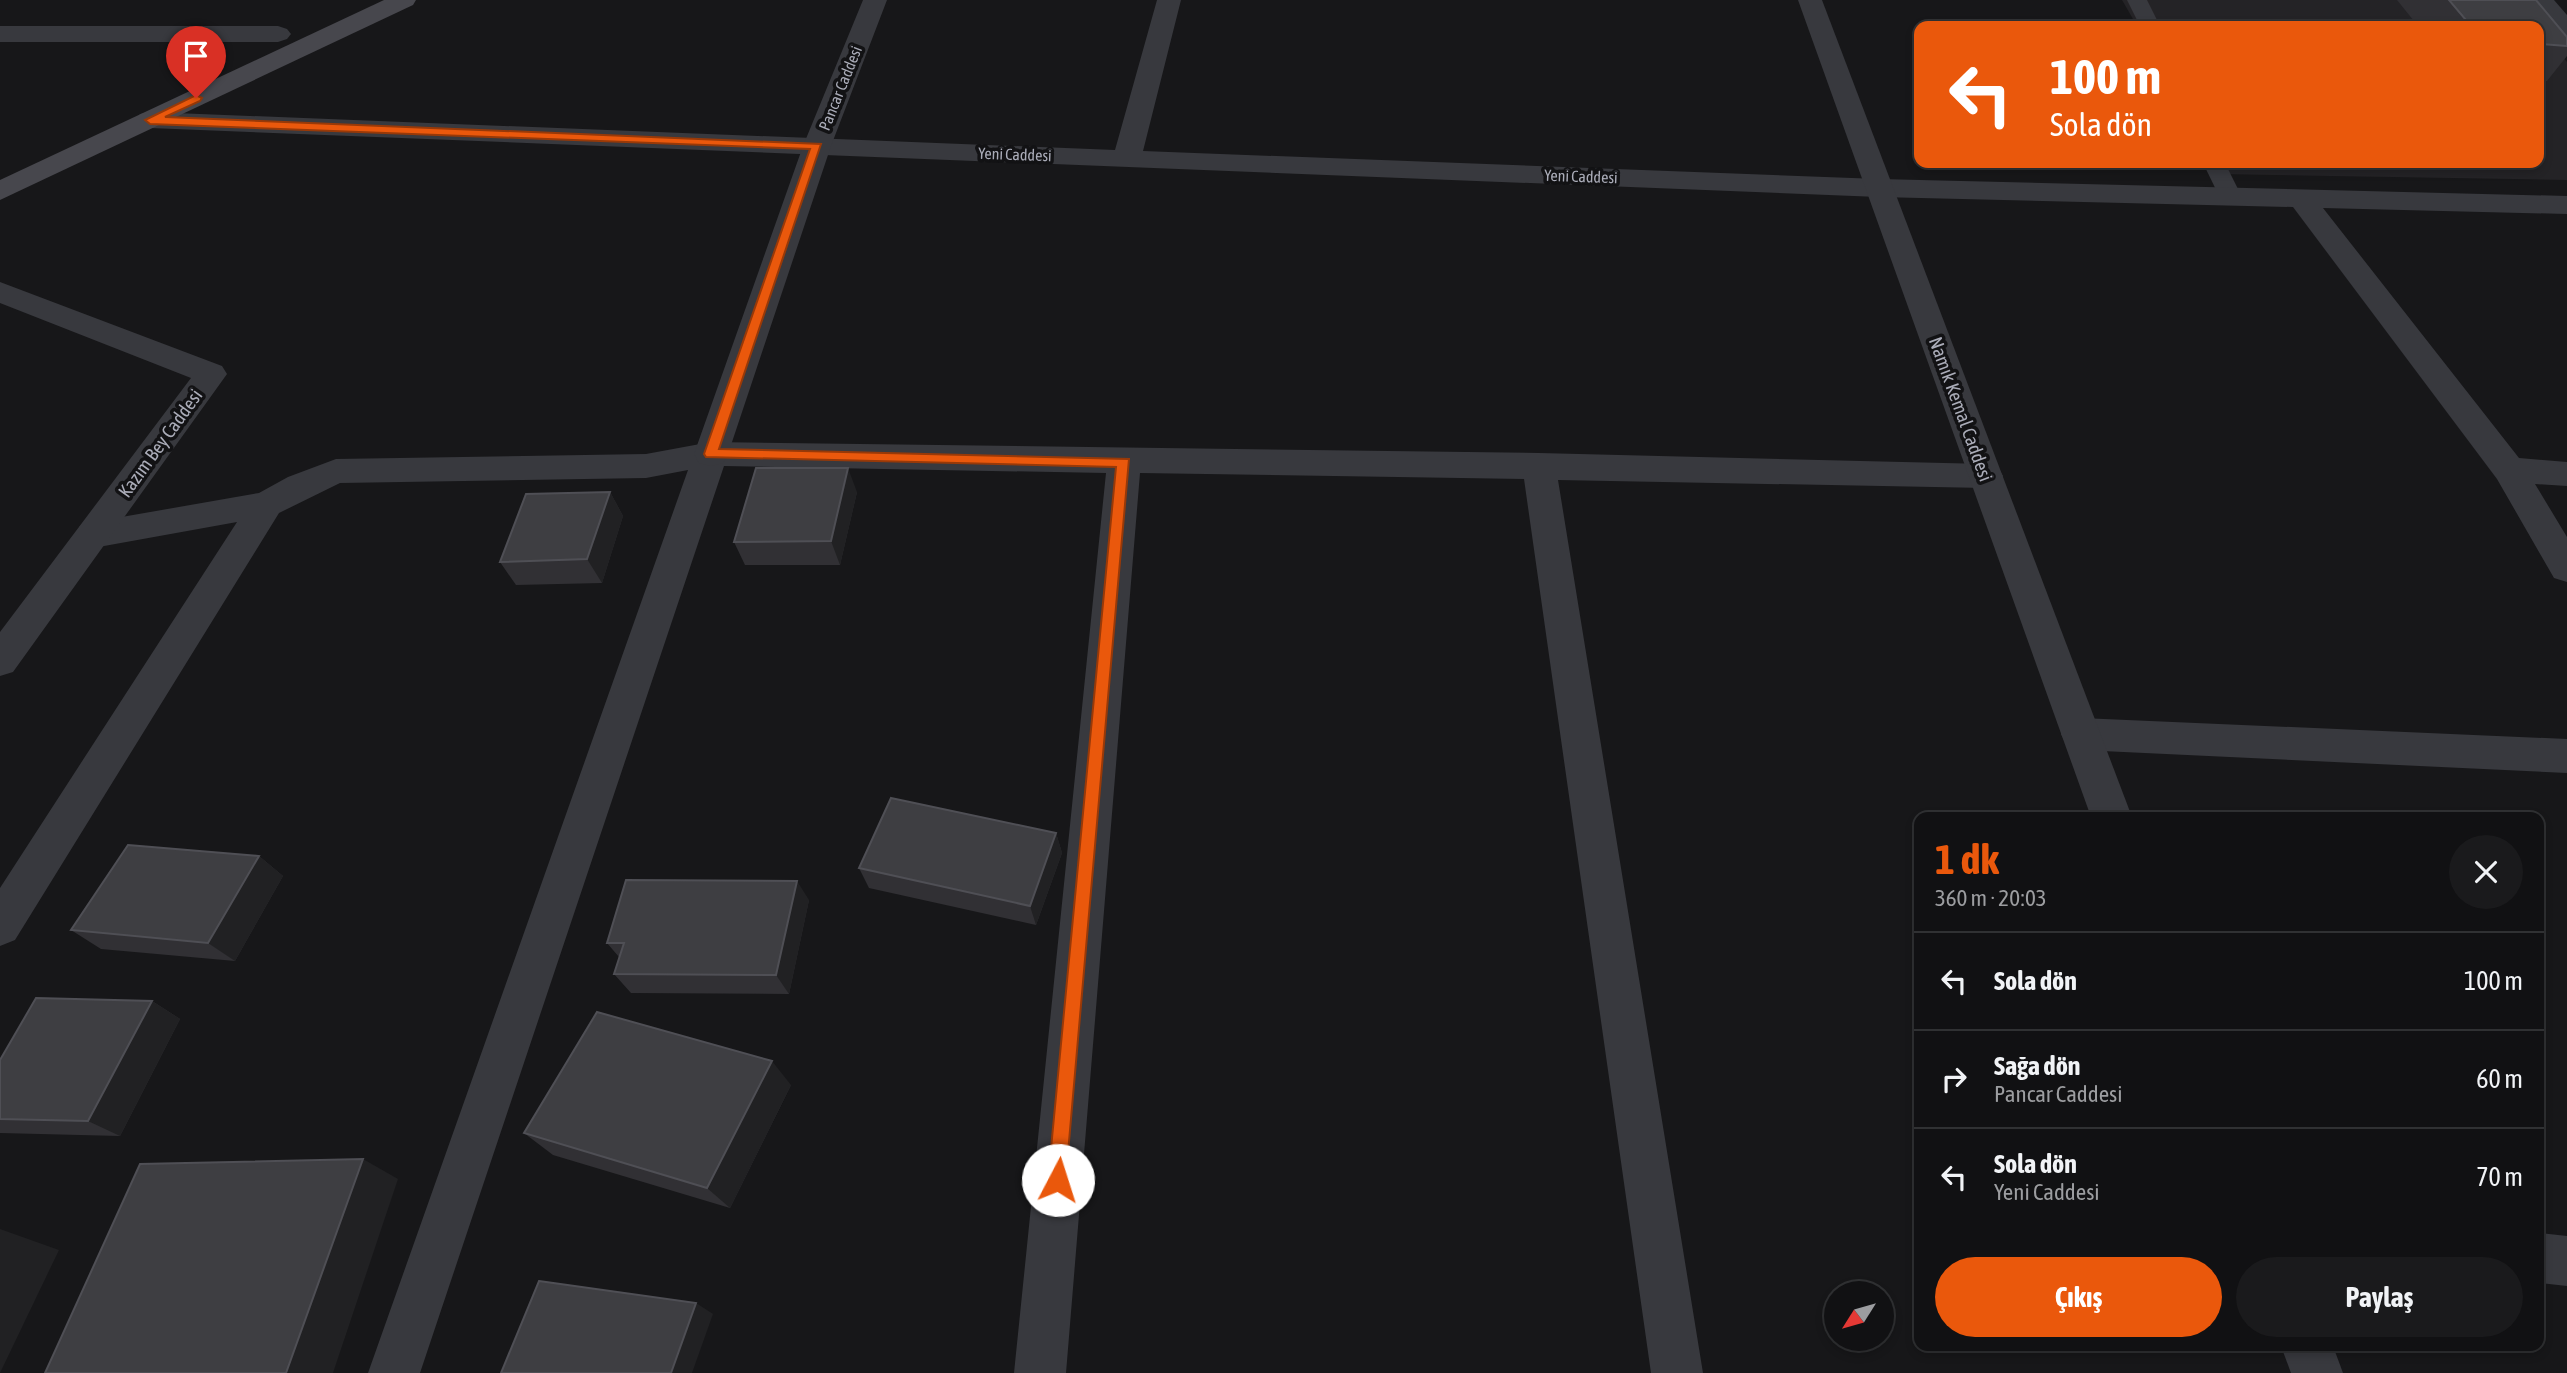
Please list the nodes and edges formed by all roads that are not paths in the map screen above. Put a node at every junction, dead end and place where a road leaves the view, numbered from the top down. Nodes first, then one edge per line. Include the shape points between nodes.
1 (350, 0) edge
2 (404, 0) edge
3 (875, 0) edge
4 (1169, 0) edge
5 (1810, 0) edge
6 (2137, 0) edge
7 (2541, 0) edge
8 (2148, 21) edge
9 (2567, 31) edge
10 (0, 34) edge
11 (278, 34) junction
12 (150, 120) junction
13 (51, 139) dead end
14 (817, 146) junction
15 (1127, 158) junction
16 (2216, 168) edge
17 (1879, 188) junction
18 (0, 191) edge
19 (2230, 197) junction
20 (2301, 198) junction
21 (2567, 205) edge
22 (0, 292) edge
23 (711, 454) junction
24 (1124, 463) junction
25 (1539, 465) junction
26 (2509, 470) junction
27 (2567, 474) edge
28 (1986, 476) junction
29 (268, 504) junction
30 (93, 535) junction
31 (2567, 568) edge
32 (14, 620) edge
33 (0, 661) edge
34 (2081, 734) junction
35 (2567, 756) edge
36 (2110, 812) edge
37 (0, 926) edge
38 (2544, 1259) edge
39 (2567, 1261) edge
40 (2309, 1351) edge
41 (394, 1373) edge
42 (1040, 1373) edge
43 (1677, 1373) edge
44 (2318, 1373) edge

1 - 11 main road
2 - 12 main road
3 - 14 street, Pancar Caddesi
4 - 15 street
5 - 17 street, Namık Kemal Caddesi
6 - 8 lane
7 - 9 street
10 - 11 street
11 - 13 main road
12 - 14 street, Yeni Caddesi
12 - 18 main road
14 - 15 street, Yeni Caddesi
14 - 23 street, Pancar Caddesi
15 - 17 street, Yeni Caddesi
16 - 19 lane
17 - 19 street, Yeni Caddesi
17 - 28 street, Namık Kemal Caddesi
19 - 20 street, Yeni Caddesi
20 - 21 street, Yeni Caddesi
20 - 26 street
22 - 30 street, Kazım Bey Caddesi via 211,374
23 - 24 street
23 - 29 street via 646,466 337,471
23 - 41 street, Pancar Caddesi
24 - 25 street
24 - 42 street
25 - 28 street
25 - 43 street
26 - 27 street
26 - 31 street
28 - 34 street, Namık Kemal Caddesi
29 - 30 street
29 - 37 street
30 - 32 street, Kazım Bey Caddesi
32 - 33 street, Kazım Bey Caddesi
34 - 35 street
34 - 36 street, Namık Kemal Caddesi
38 - 39 street
40 - 44 street

